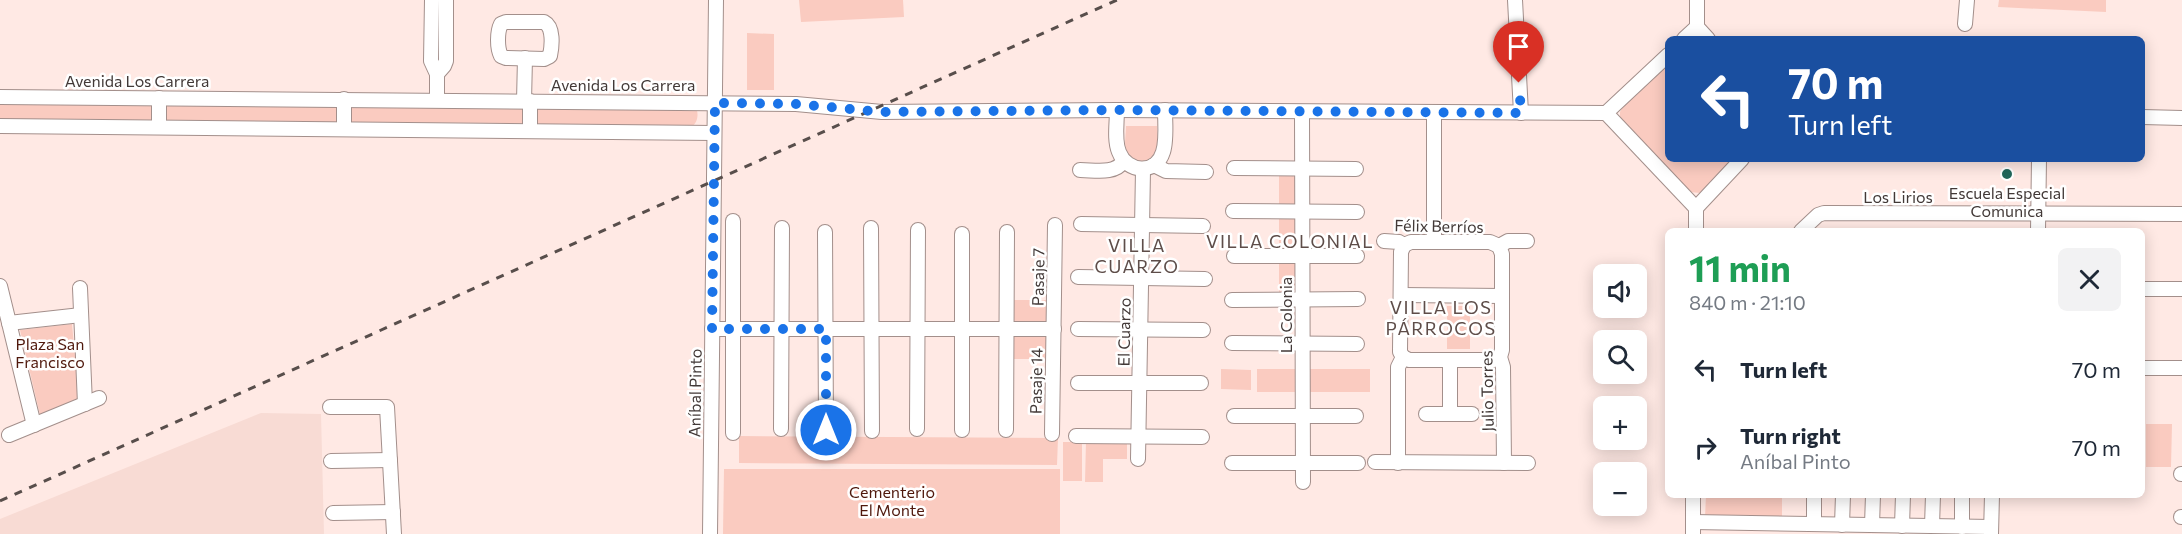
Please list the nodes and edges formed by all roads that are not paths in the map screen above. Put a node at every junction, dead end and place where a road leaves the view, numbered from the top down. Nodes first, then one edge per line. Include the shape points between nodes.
1 (432, 0) edge
2 (446, 0) edge
3 (716, 0) edge
4 (1515, 0) edge
5 (1697, 0) edge
6 (1967, 0) edge
7 (1965, 24) dead end
8 (1697, 27) junction
9 (1687, 36) edge
10 (1705, 36) edge
11 (525, 58) dead end
12 (1665, 58) edge
13 (438, 74) junction
14 (0, 97) edge
15 (159, 98) junction
16 (344, 99) junction
17 (436, 100) junction
18 (527, 101) junction
19 (715, 103) junction
20 (1118, 110) junction
21 (1165, 110) junction
22 (1302, 112) junction
23 (1434, 112) junction
24 (1521, 113) junction
25 (1606, 113) junction
26 (2145, 117) edge
27 (2182, 118) edge
28 (0, 126) edge
29 (159, 127) junction
30 (344, 129) junction
31 (530, 131) junction
32 (714, 132) junction
33 (1124, 161) junction
34 (1739, 162) edge
35 (2039, 162) edge
36 (1148, 167) junction
37 (1234, 168) dead end
38 (1302, 168) junction
39 (1356, 169) dead end
40 (1080, 170) dead end
41 (1206, 172) dead end
42 (1696, 208) junction
43 (1233, 211) dead end
44 (1302, 212) junction
45 (1357, 212) dead end
46 (2038, 213) junction
47 (2182, 214) edge
48 (733, 221) dead end
49 (1082, 224) dead end
50 (1055, 225) dead end
51 (1142, 225) junction
52 (1203, 226) dead end
53 (782, 228) dead end
54 (871, 228) dead end
55 (1696, 228) edge
56 (1805, 228) edge
57 (2038, 228) edge
58 (918, 230) dead end
59 (825, 232) dead end
60 (1007, 232) dead end
61 (962, 234) dead end
62 (1527, 241) dead end
63 (1384, 242) dead end
64 (1434, 242) junction
65 (1404, 245) junction
66 (1499, 246) junction
67 (1234, 256) dead end
68 (1302, 256) junction
69 (1357, 256) dead end
70 (1078, 277) dead end
71 (1141, 278) junction
72 (1205, 279) dead end
73 (0, 286) edge
74 (80, 288) dead end
75 (2145, 289) edge
76 (2182, 289) edge
77 (1401, 295) junction
78 (1502, 296) junction
79 (1358, 299) dead end
80 (1232, 300) dead end
81 (1303, 300) junction
82 (81, 315) junction
83 (9, 323) junction
84 (712, 329) junction
85 (733, 329) junction
86 (782, 329) junction
87 (826, 329) junction
88 (871, 329) junction
89 (917, 329) junction
90 (962, 329) junction
91 (1006, 329) junction
92 (1053, 329) junction
93 (1078, 329) dead end
94 (1140, 330) junction
95 (1203, 330) dead end
96 (1232, 343) dead end
97 (1303, 344) junction
98 (1356, 344) dead end
99 (1403, 357) junction
100 (1500, 357) junction
101 (1450, 360) junction
102 (2145, 368) edge
103 (2182, 368) edge
104 (1078, 383) dead end
105 (1139, 383) junction
106 (1201, 383) dead end
107 (99, 398) dead end
108 (85, 404) junction
109 (330, 407) dead end
110 (1426, 414) dead end
111 (1450, 414) junction
112 (1472, 414) dead end
113 (1234, 416) dead end
114 (1303, 416) junction
115 (1356, 416) dead end
116 (34, 425) junction
117 (781, 429) dead end
118 (917, 429) dead end
119 (826, 430) dead end
120 (962, 430) dead end
121 (1006, 430) dead end
122 (872, 431) dead end
123 (733, 433) dead end
124 (1052, 434) dead end
125 (9, 435) dead end
126 (1076, 436) dead end
127 (1138, 436) junction
128 (1202, 437) dead end
129 (1138, 459) dead end
130 (390, 460) junction
131 (331, 461) dead end
132 (1375, 462) dead end
133 (1398, 462) junction
134 (1232, 463) dead end
135 (1303, 463) junction
136 (1358, 463) dead end
137 (1504, 463) junction
138 (1528, 464) dead end
139 (1303, 482) dead end
140 (1693, 498) edge
141 (1814, 498) edge
142 (1843, 498) edge
143 (1874, 498) edge
144 (1904, 498) edge
145 (1933, 498) edge
146 (1962, 498) edge
147 (1992, 498) edge
148 (393, 512) junction
149 (333, 513) dead end
150 (1814, 524) junction
151 (1932, 526) junction
152 (1962, 527) junction
153 (1693, 528) edge
154 (1845, 528) edge
155 (1879, 528) edge
156 (1911, 528) edge
157 (1991, 531) edge
158 (394, 534) edge
159 (710, 534) edge

1 - 13 street via 432,63
2 - 13 street via 446,61
3 - 19 street, Aníbal Pinto
4 - 24 street
5 - 8 street
6 - 7 street
8 - 9 street
8 - 10 street
11 - 18 street
12 - 25 street
13 - 17 street
14 - 15 street, Avenida Los Carrera
15 - 16 street, Avenida Los Carrera
15 - 29 street
16 - 17 street, Avenida Los Carrera
16 - 30 street
17 - 18 street, Avenida Los Carrera
18 - 19 street, Avenida Los Carrera
18 - 31 street
19 - 20 street, Avenida Los Carrera via 796,104 882,112
19 - 32 street, Aníbal Pinto
20 - 21 street, Avenida Los Carrera
20 - 33 street via 1117,147
21 - 22 street, Avenida Los Carrera
21 - 36 street, El Cuarzo via 1164,150
22 - 23 street, Avenida Los Carrera
22 - 38 street, La Colonia
23 - 24 street, Avenida Los Carrera
23 - 64 street
24 - 25 street, Avenida Los Carrera
25 - 42 street
26 - 27 street
28 - 29 street
29 - 30 street
30 - 31 street
31 - 32 street
32 - 84 street, Aníbal Pinto
33 - 36 street via 1132,167
33 - 40 street via 1112,170
34 - 42 street
35 - 46 street
36 - 41 street
36 - 51 street, El Cuarzo
37 - 38 street
38 - 39 street
38 - 44 street, La Colonia
42 - 55 street
43 - 44 street
44 - 45 street
44 - 68 street, La Colonia
46 - 47 street, Los Lirios
46 - 56 street, Los Lirios via 1824,213
46 - 57 street
48 - 85 street
49 - 51 street
50 - 92 street, Pasaje 7
51 - 52 street
51 - 71 street, El Cuarzo
53 - 86 street
54 - 88 street
58 - 89 street
59 - 87 street
60 - 91 street
61 - 90 street
62 - 66 street, Félix Berríos via 1508,241
63 - 65 street, Félix Berríos
64 - 65 street, Félix Berríos
64 - 66 street, Félix Berríos via 1490,242
65 - 77 street
66 - 78 street, Julio Torres
67 - 68 street
68 - 69 street
68 - 81 street, La Colonia
70 - 71 street
71 - 72 street
71 - 94 street, El Cuarzo
73 - 83 street
74 - 82 street
75 - 76 street
77 - 78 street
77 - 99 street
78 - 100 street, Julio Torres
79 - 81 street
80 - 81 street
81 - 97 street, La Colonia
82 - 83 street
82 - 108 street
83 - 116 street
84 - 85 street
84 - 159 street, Aníbal Pinto
85 - 86 street
85 - 123 street
86 - 87 street
86 - 117 street
87 - 88 street
87 - 119 street
88 - 89 street
88 - 122 street
89 - 90 street
89 - 118 street
90 - 91 street
90 - 120 street
91 - 92 street
91 - 121 street
92 - 124 street, Pasaje 14
93 - 94 street
94 - 95 street
94 - 105 street, El Cuarzo
96 - 97 street
97 - 98 street
97 - 114 street, La Colonia
99 - 101 street
99 - 133 street via 1398,367
100 - 101 street
100 - 137 street, Julio Torres
101 - 111 street
102 - 103 street
104 - 105 street
105 - 106 street
105 - 127 street, El Cuarzo
107 - 108 street
108 - 116 street
109 - 130 street via 387,407
110 - 111 street
111 - 112 street
113 - 114 street
114 - 115 street
114 - 135 street, La Colonia
116 - 125 street
126 - 127 street
127 - 128 street
127 - 129 street, El Cuarzo
130 - 131 street
130 - 148 street
132 - 133 street
133 - 137 street
134 - 135 street
135 - 136 street
135 - 139 street, La Colonia
137 - 138 street
140 - 153 street
141 - 150 street
142 - 154 street
143 - 155 street
144 - 156 street
145 - 151 street
146 - 152 street
147 - 157 street
148 - 149 street
148 - 158 street
150 - 153 street
150 - 154 street
151 - 152 street
151 - 156 street
152 - 157 street
154 - 155 street
155 - 156 street

